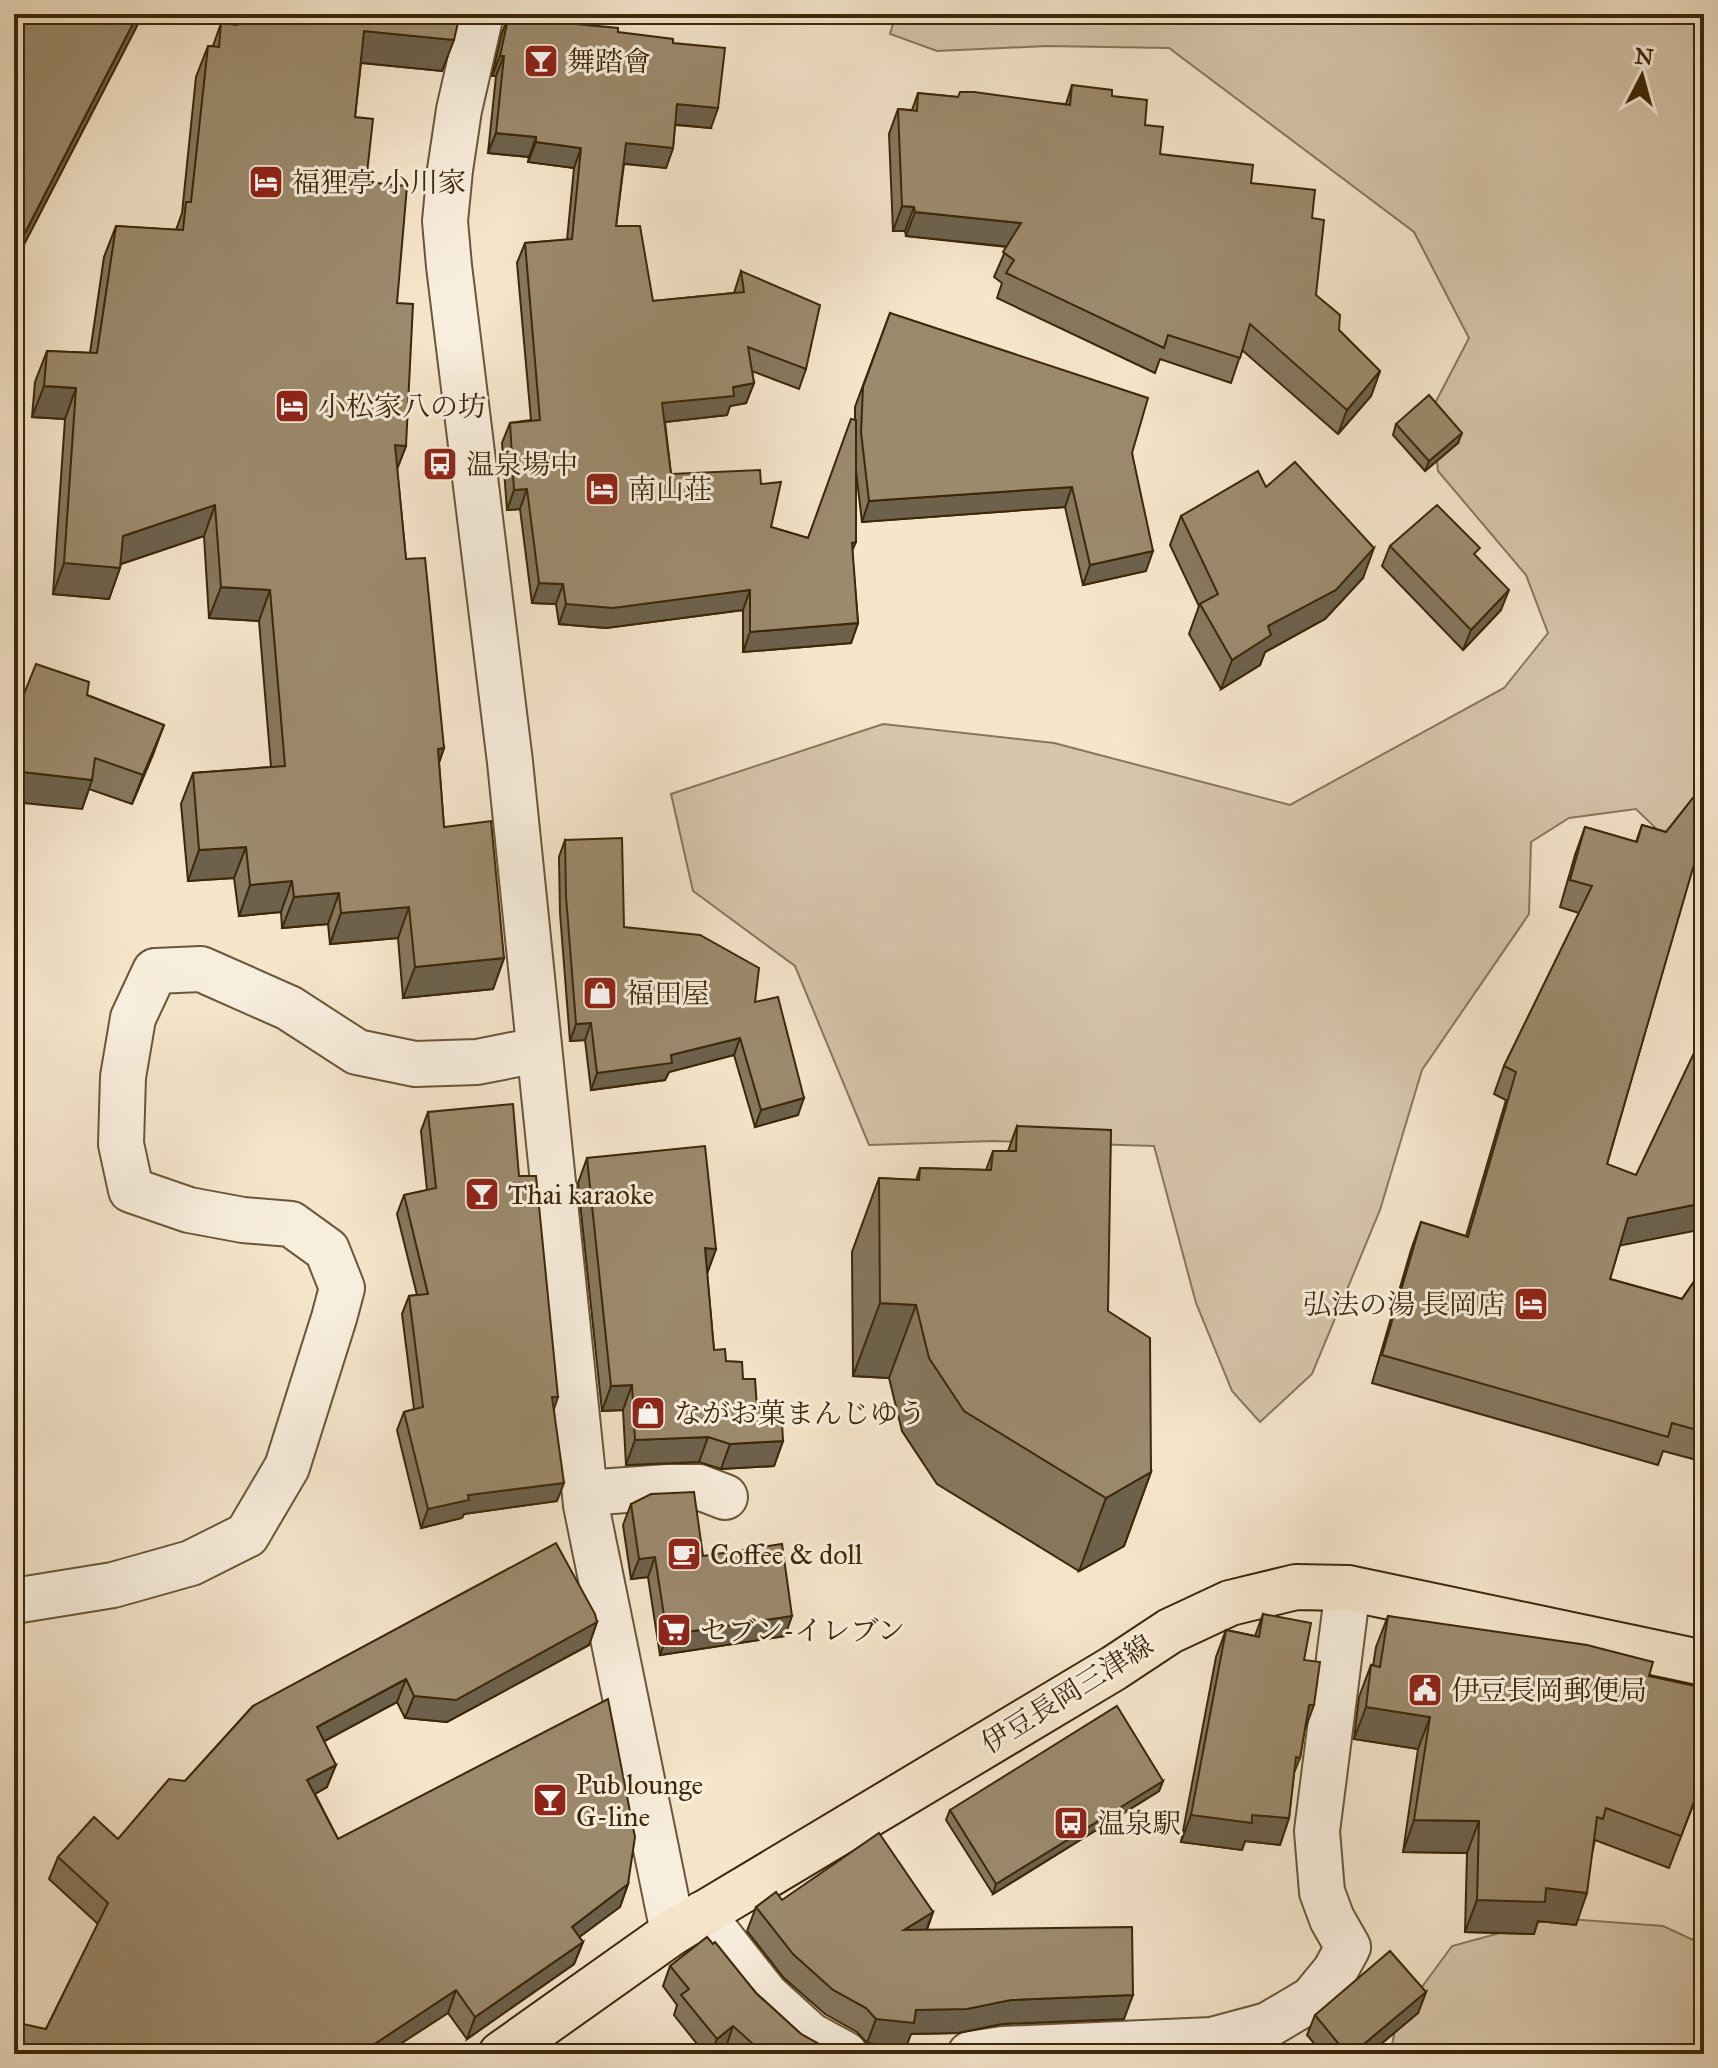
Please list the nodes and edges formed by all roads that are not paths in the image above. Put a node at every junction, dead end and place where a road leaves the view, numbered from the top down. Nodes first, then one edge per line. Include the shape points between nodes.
1 (481, 14) edge
2 (538, 1050) junction
3 (585, 1493) junction
4 (725, 1497) dead end
5 (1348, 1588) junction
6 (14, 1601) edge
7 (1704, 1663) edge
8 (688, 1923) junction
9 (501, 2054) edge
10 (845, 2054) edge
11 (970, 2054) edge

1 - 2 street via 459,110 445,221 509,748
2 - 3 street
2 - 6 street via 477,1062 415,1064 357,1052 289,1008 201,969 155,971 133,1018 123,1077 121,1144 131,1190 189,1210 291,1224 327,1250 342,1288 287,1467 247,1535 191,1563 113,1585
3 - 4 street via 699,1487
3 - 8 street
5 - 7 main road, 伊豆長岡三津線
5 - 8 main road, 伊豆長岡三津線 via 1296,1587 1230,1603 1170,1631
5 - 11 street via 1317,1831 1322,1892 1348,1947 1320,1990 1268,2025 1212,2040
8 - 9 main road, 伊豆長岡三津線
8 - 10 street via 810,2035

